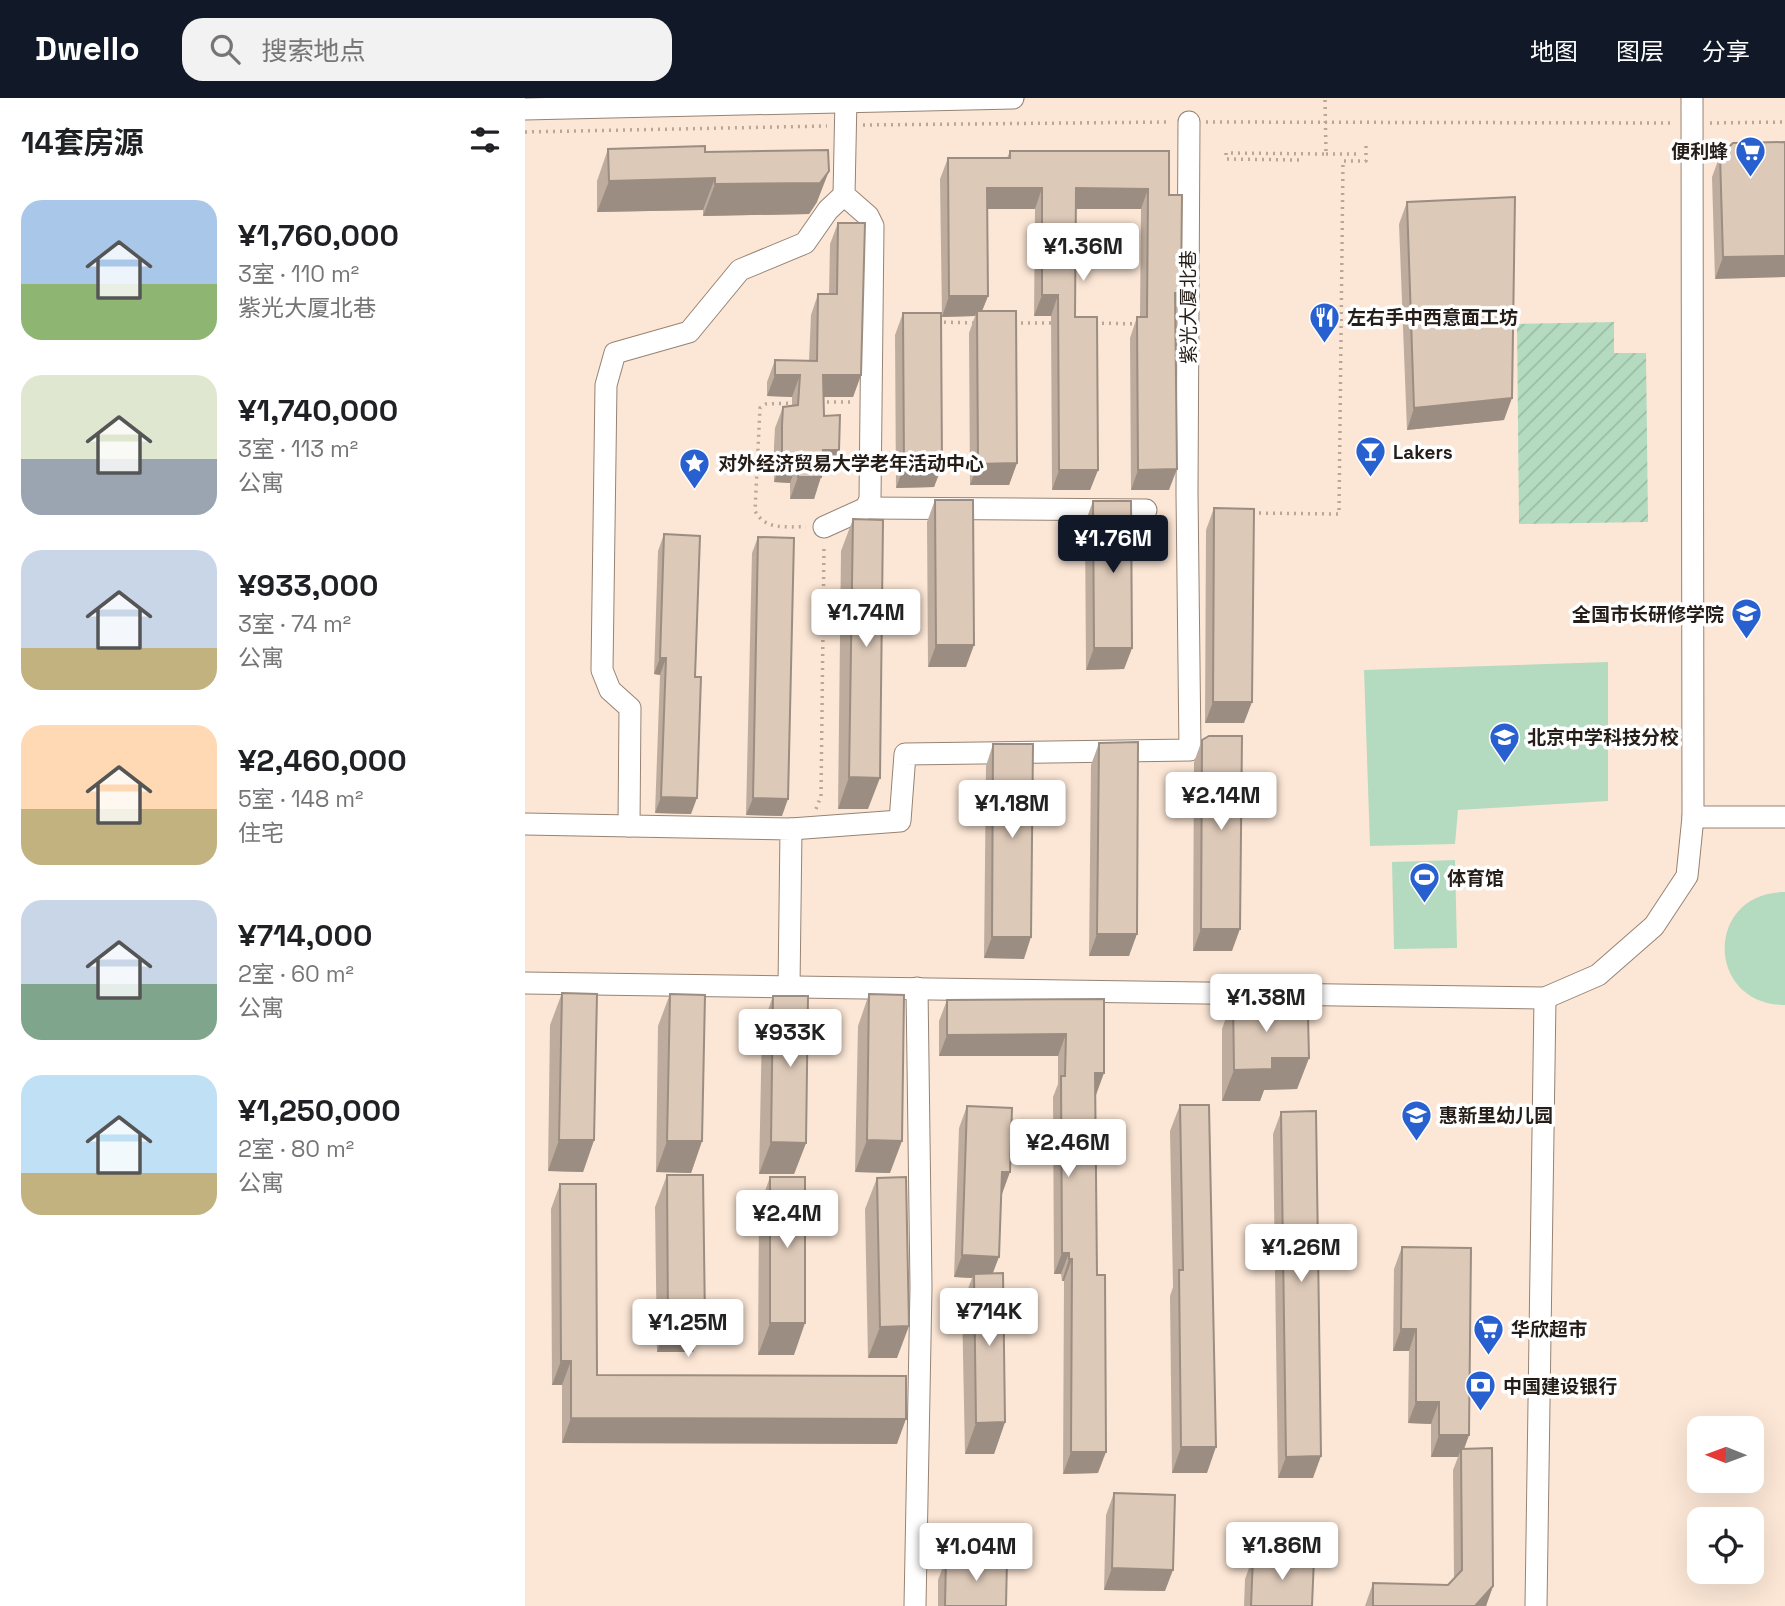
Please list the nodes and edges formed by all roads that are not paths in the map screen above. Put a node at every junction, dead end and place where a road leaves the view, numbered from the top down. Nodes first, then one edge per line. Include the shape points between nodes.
1 (1013, 98) edge
2 (1692, 98) edge
3 (846, 99) edge
4 (525, 108) edge
5 (1189, 122) road end
6 (844, 195) junction
7 (866, 508) junction
8 (1146, 510) dead end
9 (824, 527) road end
10 (1693, 817) junction
11 (1785, 817) edge
12 (525, 824) edge
13 (629, 826) junction
14 (791, 829) junction
15 (525, 983) edge
16 (789, 987) junction
17 (917, 988) junction
18 (1545, 998) junction
19 (915, 1606) edge
20 (1536, 1606) edge

1 - 3 street
2 - 10 street
3 - 4 street
3 - 6 street
5 - 14 street, 紫光大厦北巷 via 1190,750 905,754 900,821
6 - 7 street via 873,226 870,499
6 - 13 street via 828,209 805,243 740,270 689,332 615,353 606,385 602,670 610,690 629,708
7 - 8 street
7 - 9 street
10 - 11 street
10 - 18 street via 1687,876 1654,926 1598,975
12 - 13 street
13 - 14 street
14 - 16 street
15 - 16 street
16 - 17 street
17 - 18 street
17 - 19 street via 921,1287
18 - 20 street

